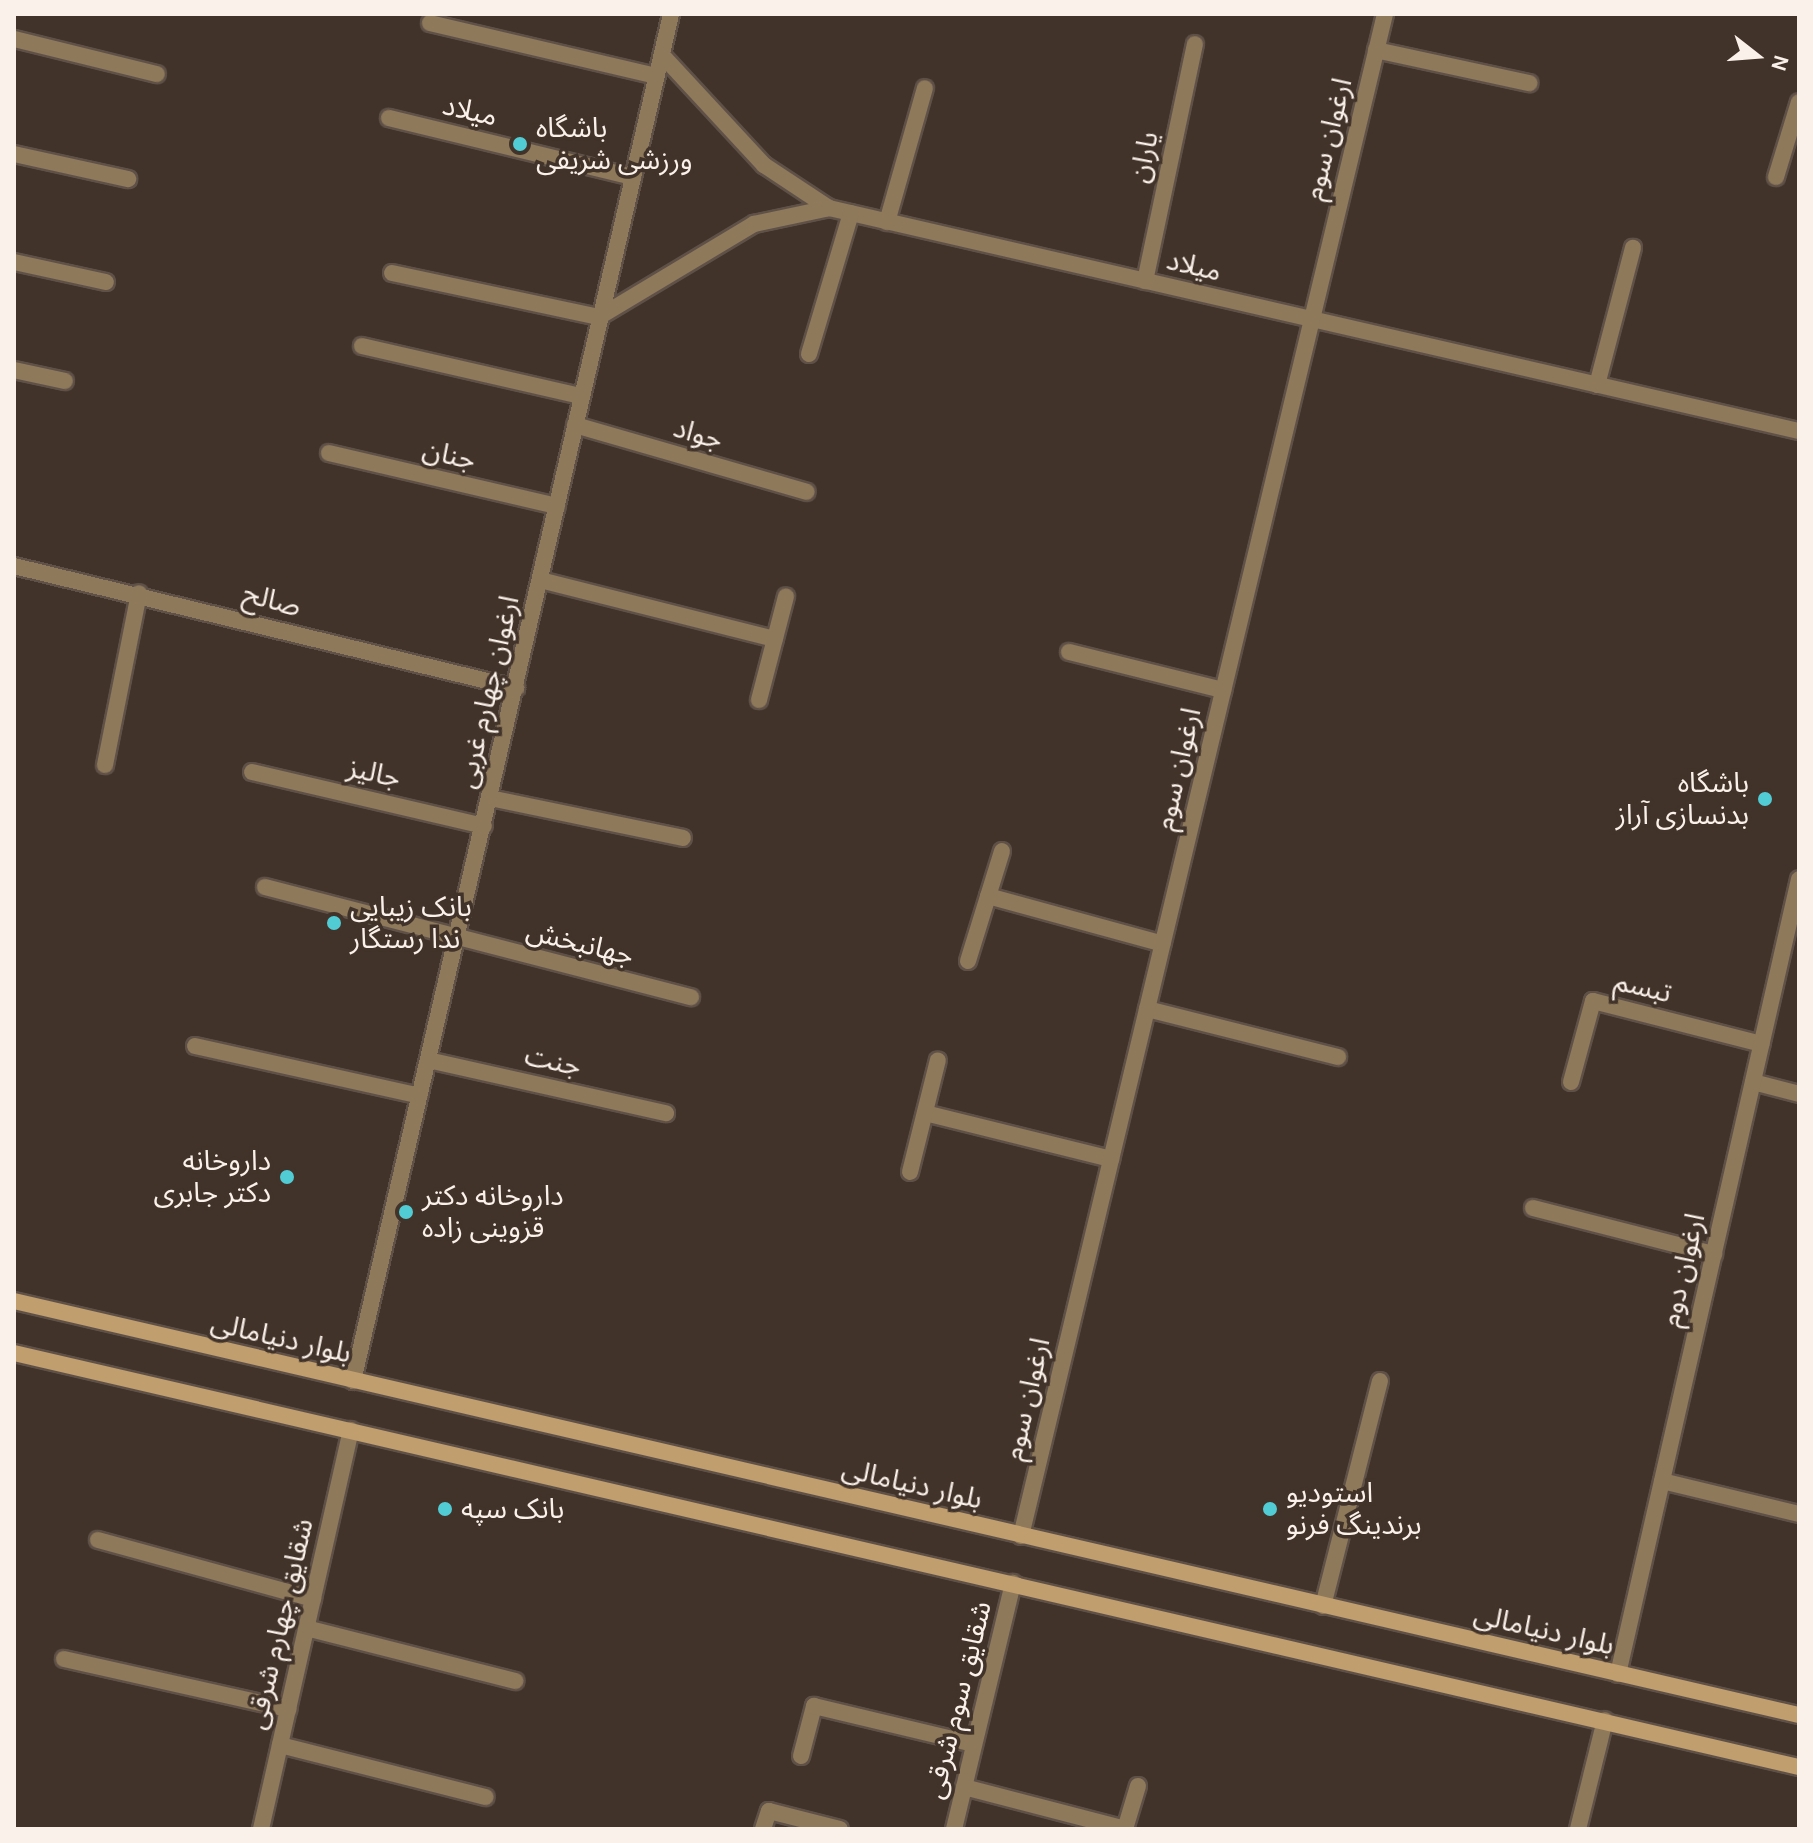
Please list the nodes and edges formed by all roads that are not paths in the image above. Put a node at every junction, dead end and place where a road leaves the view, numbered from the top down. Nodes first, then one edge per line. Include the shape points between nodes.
1 (671, 14) edge
2 (1385, 14) edge
3 (430, 23) dead end
4 (14, 39) edge
5 (1195, 44) dead end
6 (1376, 50) junction
7 (662, 55) junction
8 (157, 74) dead end
9 (656, 76) junction
10 (1529, 83) dead end
11 (925, 88) dead end
12 (1799, 102) edge
13 (389, 118) dead end
14 (1796, 120) edge
15 (14, 154) edge
16 (633, 177) junction
17 (1776, 177) dead end
18 (128, 179) dead end
19 (829, 208) junction
20 (851, 213) junction
21 (887, 222) junction
22 (1633, 248) dead end
23 (14, 262) edge
24 (392, 273) dead end
25 (1145, 281) junction
26 (106, 282) dead end
27 (599, 317) junction
28 (1312, 319) junction
29 (362, 346) dead end
30 (809, 354) dead end
31 (14, 370) edge
32 (65, 381) dead end
33 (1597, 385) junction
34 (581, 396) junction
35 (575, 425) junction
36 (1799, 431) edge
37 (329, 453) dead end
38 (807, 492) dead end
39 (557, 506) junction
40 (14, 566) edge
41 (540, 580) junction
42 (139, 593) junction
43 (786, 596) dead end
44 (775, 639) junction
45 (1069, 652) dead end
46 (516, 688) junction
47 (1223, 690) junction
48 (759, 700) dead end
49 (105, 765) dead end
50 (252, 772) dead end
51 (490, 798) junction
52 (484, 826) junction
53 (683, 838) dead end
54 (1002, 851) dead end
55 (1799, 879) edge
56 (265, 887) dead end
57 (988, 896) junction
58 (456, 940) junction
59 (1163, 944) junction
60 (968, 961) dead end
61 (691, 997) dead end
62 (1147, 1009) junction
63 (1762, 1044) junction
64 (195, 1046) dead end
65 (1338, 1057) dead end
66 (428, 1060) junction
67 (938, 1060) dead end
68 (1571, 1082) dead end
69 (1753, 1082) junction
70 (1799, 1094) edge
71 (420, 1096) junction
72 (666, 1113) dead end
73 (925, 1113) junction
74 (1111, 1159) junction
75 (910, 1172) dead end
76 (1533, 1208) dead end
77 (1714, 1254) junction
78 (14, 1301) edge
79 (14, 1353) edge
80 (353, 1381) junction
81 (1380, 1381) dead end
82 (351, 1430) junction
83 (1662, 1481) junction
84 (1799, 1514) edge
85 (1021, 1536) junction
86 (98, 1540) dead end
87 (1013, 1583) junction
88 (313, 1599) junction
89 (1323, 1606) junction
90 (306, 1628) junction
91 (64, 1659) dead end
92 (1618, 1674) junction
93 (515, 1681) dead end
94 (288, 1709) junction
95 (1799, 1715) edge
96 (1605, 1720) junction
97 (974, 1744) junction
98 (280, 1745) junction
99 (801, 1756) dead end
100 (1799, 1767) edge
101 (1138, 1786) dead end
102 (964, 1787) junction
103 (486, 1797) dead end
104 (261, 1829) edge
105 (763, 1829) edge
106 (840, 1829) edge
107 (954, 1829) edge
108 (1578, 1829) edge

1 - 7 street, ارغوان چهارم غربی
2 - 6 street, ارغوان سوم
3 - 9 street
4 - 8 street
5 - 25 street, یاران
6 - 10 street
6 - 28 street, ارغوان سوم
7 - 9 street, ارغوان چهارم غربی
7 - 19 street via 764,165
9 - 16 street, ارغوان چهارم غربی
11 - 21 street
12 - 14 street
13 - 16 street, میلاد
14 - 17 street
15 - 18 street
16 - 27 street, ارغوان چهارم غربی
19 - 20 street, میلاد
19 - 27 street, میلاد via 754,224
20 - 21 street, میلاد
20 - 30 street
21 - 25 street, میلاد
22 - 33 street
23 - 26 street
24 - 27 street
25 - 28 street, میلاد
27 - 34 street, ارغوان چهارم غربی
28 - 33 street, میلاد
28 - 47 street, ارغوان سوم
29 - 34 street
31 - 32 street
33 - 36 street, میلاد
34 - 35 street, ارغوان چهارم غربی
35 - 38 street, جواد
35 - 39 street, ارغوان چهارم غربی
37 - 39 street, جنان
39 - 41 street, ارغوان چهارم غربی
40 - 42 street, صالح
41 - 44 street
41 - 46 street, ارغوان چهارم غربی
42 - 46 street, صالح
42 - 49 street
43 - 44 street
44 - 48 street
45 - 47 street
46 - 51 street, ارغوان چهارم غربی
47 - 59 street, ارغوان سوم
50 - 52 street, جالیز
51 - 52 street, ارغوان چهارم غربی
51 - 53 street
52 - 58 street, ارغوان چهارم غربی
54 - 57 street
55 - 63 street, ارغوان دوم
56 - 58 street, جهانبخش
57 - 59 street
57 - 60 street
58 - 61 street, جهانبخش
58 - 66 street, ارغوان چهارم غربی
59 - 62 street, ارغوان سوم
62 - 65 street
62 - 74 street, ارغوان سوم
63 - 68 street, تبسم via 1593,1001
63 - 69 street, ارغوان دوم
64 - 71 street
66 - 71 street, ارغوان چهارم غربی
66 - 72 street, جنت
67 - 73 street
69 - 70 street
69 - 77 street, ارغوان دوم
71 - 80 street, ارغوان چهارم غربی
73 - 74 street
73 - 75 street
74 - 85 street, ارغوان سوم
76 - 77 street
77 - 83 street, ارغوان دوم
78 - 80 main road, بلوار دنیامالی
79 - 82 main road
80 - 85 main road, بلوار دنیامالی
81 - 89 street
82 - 87 main road
82 - 88 street, شقایق چهارم شرقی
83 - 84 street
83 - 92 street, ارغوان دوم
85 - 89 main road, بلوار دنیامالی
86 - 88 street
87 - 96 main road
87 - 97 street, شقایق سوم شرقی
88 - 90 street, شقایق چهارم شرقی
89 - 92 main road, بلوار دنیامالی
90 - 93 street
90 - 94 street, شقایق چهارم شرقی
91 - 94 street
92 - 95 main road, بلوار دنیامالی
94 - 98 street, شقایق چهارم شرقی
96 - 100 main road
96 - 108 street
97 - 99 street via 814,1706
97 - 102 street, شقایق سوم شرقی
98 - 103 street
98 - 104 street, شقایق چهارم شرقی
101 - 102 street via 1125,1829
102 - 107 street, شقایق سوم شرقی
105 - 106 street via 769,1811

